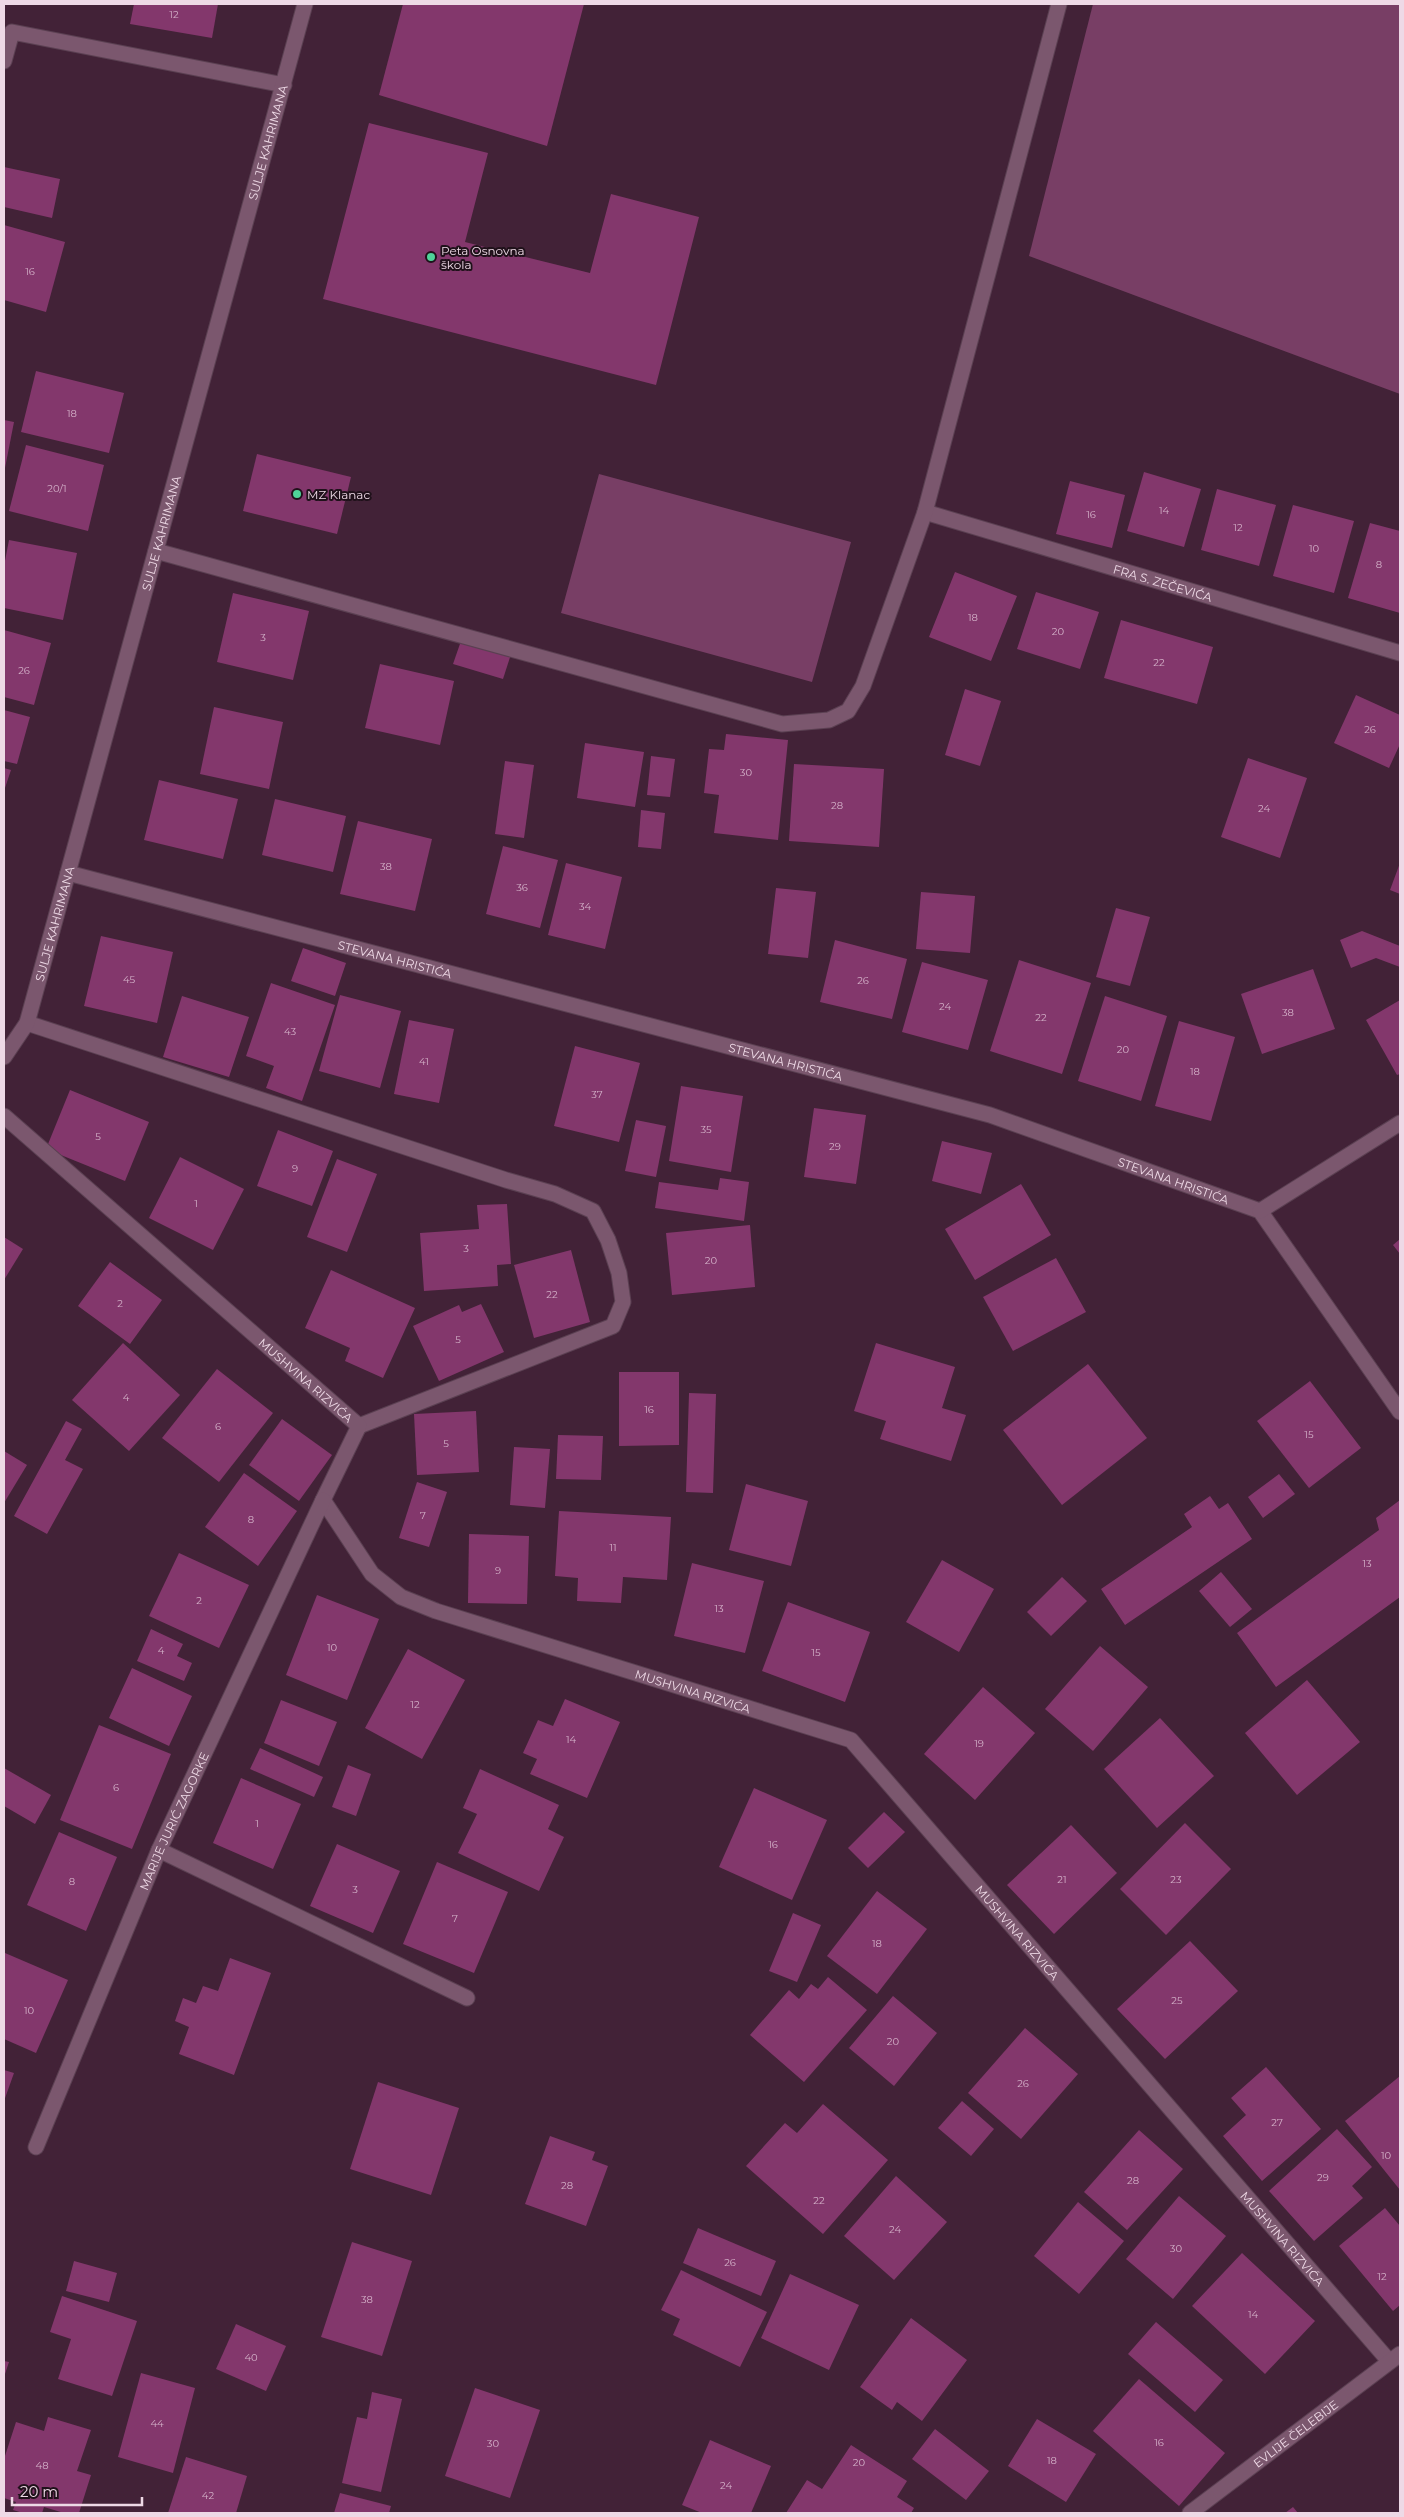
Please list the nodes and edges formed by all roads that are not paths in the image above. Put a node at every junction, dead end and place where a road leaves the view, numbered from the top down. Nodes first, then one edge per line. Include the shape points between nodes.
1 (305, 4) edge
2 (1059, 4) edge
3 (4, 61) edge
4 (284, 85) junction
5 (925, 512) junction
6 (156, 551) junction
7 (1400, 653) edge
8 (68, 872) junction
9 (27, 1023) junction
10 (4, 1057) edge
11 (4, 1116) edge
12 (1400, 1123) edge
13 (1260, 1211) junction
14 (1400, 1412) edge
15 (360, 1426) junction
16 (324, 1500) junction
17 (159, 1850) junction
18 (467, 1998) dead end
19 (36, 2147) dead end
20 (1395, 2357) edge
21 (1190, 2513) edge

1 - 4 street, SULJE KAHRIMANA
2 - 5 street
3 - 4 street via 12,32
4 - 6 street, SULJE KAHRIMANA
5 - 6 street via 863,686 848,711 829,720 782,724
5 - 7 street, FRA S. ZEČEVIĆA
6 - 8 street, SULJE KAHRIMANA
8 - 9 street, SULJE KAHRIMANA
8 - 13 street, STEVANA HRISTIĆA via 990,1115
9 - 10 street, SULJE KAHRIMANA
9 - 15 street via 555,1194 593,1211 608,1240 619,1273 623,1302 614,1326
11 - 15 street, MUSHVINA RIZVIĆA
12 - 13 street
13 - 14 street
15 - 16 street, MUSHVINA RIZVIĆA
16 - 17 street, MARIJE JURIĆ ZAGORKE
16 - 20 street, MUSHVINA RIZVIĆA via 372,1574 401,1597 455,1617 851,1740
17 - 18 street
17 - 19 street, MARIJE JURIĆ ZAGORKE
20 - 21 street, EVLIJE ČELEBIJE

